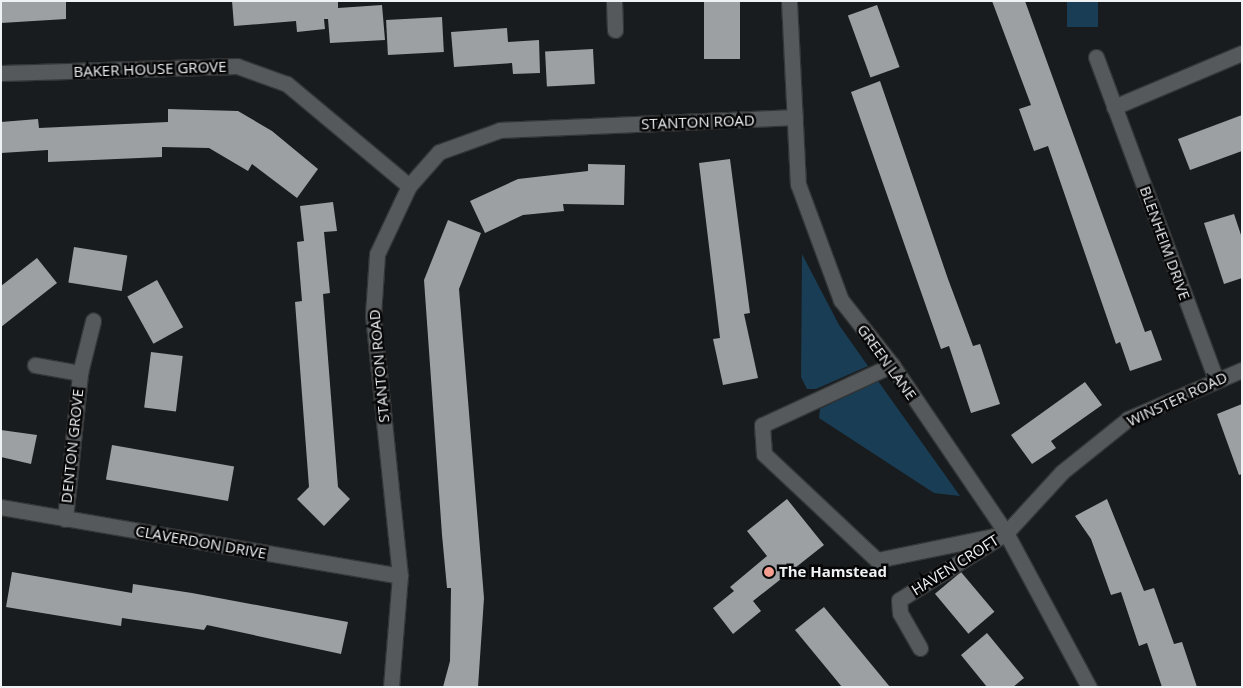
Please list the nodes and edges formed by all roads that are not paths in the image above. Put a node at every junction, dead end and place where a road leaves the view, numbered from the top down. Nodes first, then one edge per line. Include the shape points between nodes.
1 (614, 1) edge
2 (789, 1) edge
3 (615, 30) dead end
4 (1242, 53) edge
5 (1096, 57) dead end
6 (1, 73) edge
7 (1114, 107) junction
8 (795, 117) junction
9 (409, 186) junction
10 (93, 321) dead end
11 (35, 365) dead end
12 (892, 365) junction
13 (1242, 370) edge
14 (80, 373) junction
15 (1216, 380) junction
16 (1, 507) edge
17 (65, 519) junction
18 (1006, 533) junction
19 (400, 576) junction
20 (920, 648) dead end
21 (391, 687) edge
22 (1089, 687) edge

1 - 3 street
2 - 8 street, GREEN LANE
4 - 7 street
5 - 7 street, BLENHEIM DRIVE
6 - 9 street, BAKER HOUSE GROVE via 237,66 287,84
7 - 15 street, BLENHEIM DRIVE
8 - 9 street, STANTON ROAD via 500,130 439,152
8 - 12 street, GREEN LANE via 798,184 841,300
9 - 19 street, STANTON ROAD via 377,254 373,315
10 - 14 street, DENTON GROVE
11 - 14 street, DENTON GROVE
12 - 18 street, GREEN LANE
12 - 18 street via 762,425 764,454 877,560
13 - 15 street, WINSTER ROAD
14 - 17 street, DENTON GROVE
15 - 18 street, WINSTER ROAD via 1128,419 1062,472
16 - 17 street, CLAVERDON DRIVE
17 - 19 street, CLAVERDON DRIVE
18 - 20 street, HAVEN CROFT via 899,600 900,613
18 - 22 street, GREEN LANE
19 - 21 street, STANTON ROAD

